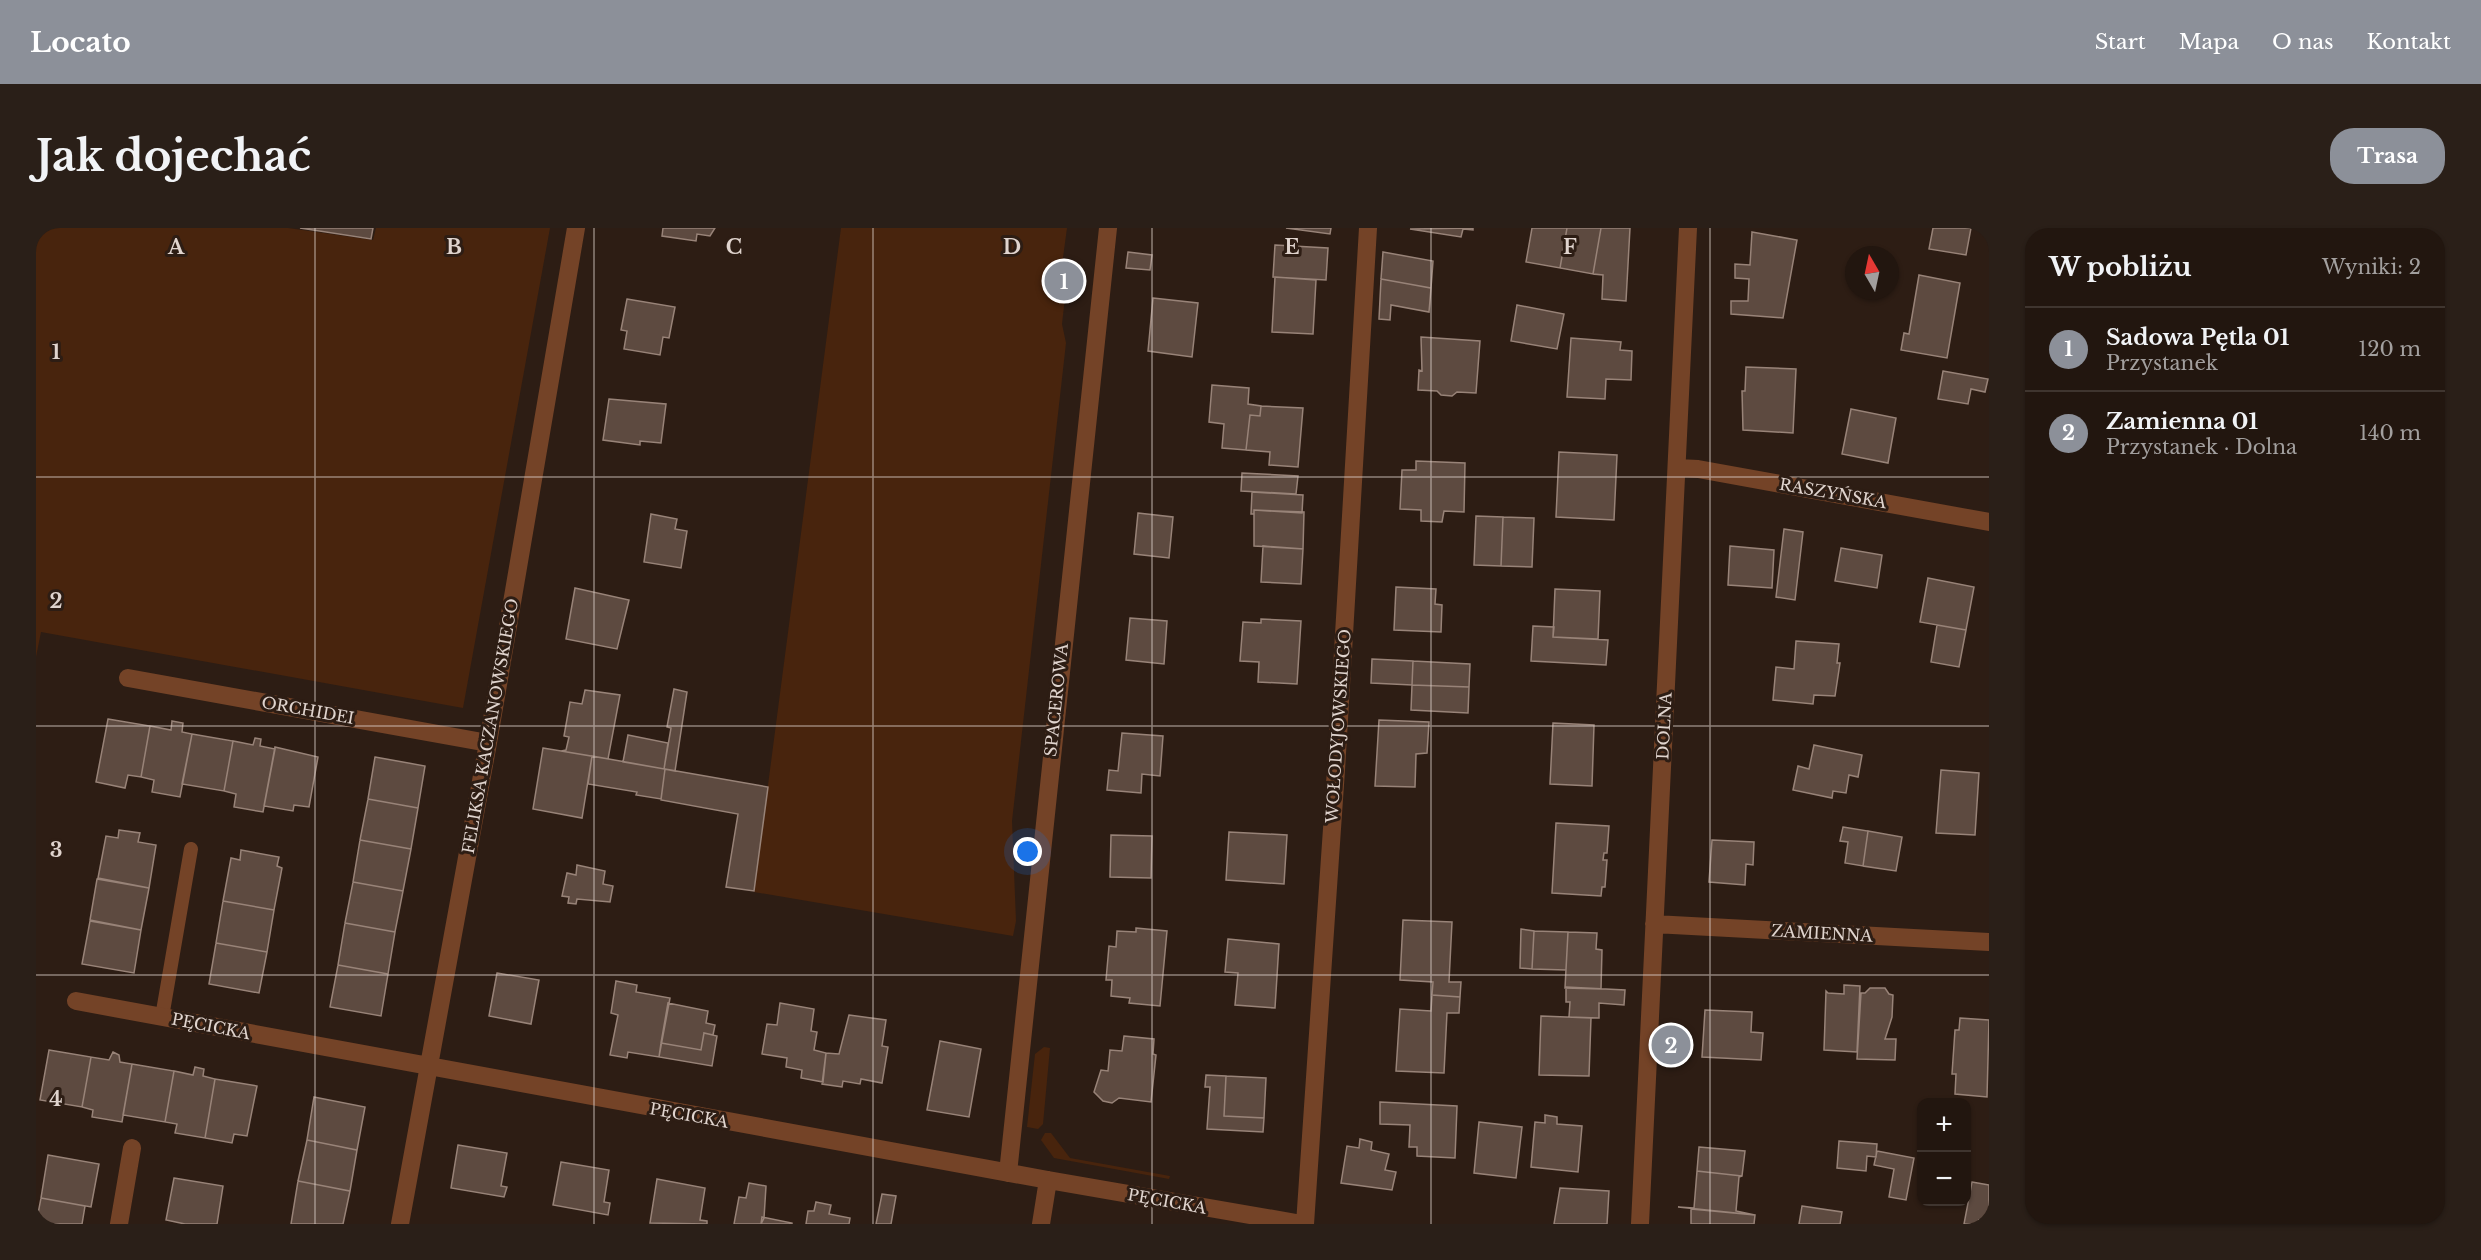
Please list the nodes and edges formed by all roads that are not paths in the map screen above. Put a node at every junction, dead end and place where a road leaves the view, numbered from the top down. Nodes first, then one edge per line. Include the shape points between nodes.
1 (576, 228) edge
2 (1108, 228) edge
3 (1368, 228) edge
4 (1688, 228) edge
5 (1677, 468) junction
6 (1989, 522) edge
7 (128, 678) dead end
8 (488, 743) junction
9 (191, 849) dead end
10 (1654, 924) junction
11 (1989, 942) edge
12 (76, 1001) dead end
13 (162, 1017) junction
14 (429, 1068) junction
15 (132, 1148) dead end
16 (1008, 1173) junction
17 (1048, 1180) junction
18 (118, 1224) edge
19 (400, 1224) edge
20 (1041, 1224) edge
21 (1303, 1224) edge
22 (1640, 1224) edge

1 - 8 street, FELIKSA KACZANOWSKIEGO
2 - 16 street, SPACEROWA
3 - 21 street, WOŁODYJOWSKIEGO
4 - 5 street, DOLNA
5 - 6 street, RASZYŃSKA
5 - 10 street, DOLNA
7 - 8 street, ORCHIDEI
8 - 14 street, FELIKSA KACZANOWSKIEGO
9 - 13 lane
10 - 11 street, ZAMIENNA
10 - 22 street, DOLNA
12 - 13 street, PĘCICKA
13 - 14 street, PĘCICKA
14 - 16 street, PĘCICKA
14 - 19 street, FELIKSA KACZANOWSKIEGO
15 - 18 street
16 - 17 street, PĘCICKA
17 - 20 street
17 - 21 street, PĘCICKA

